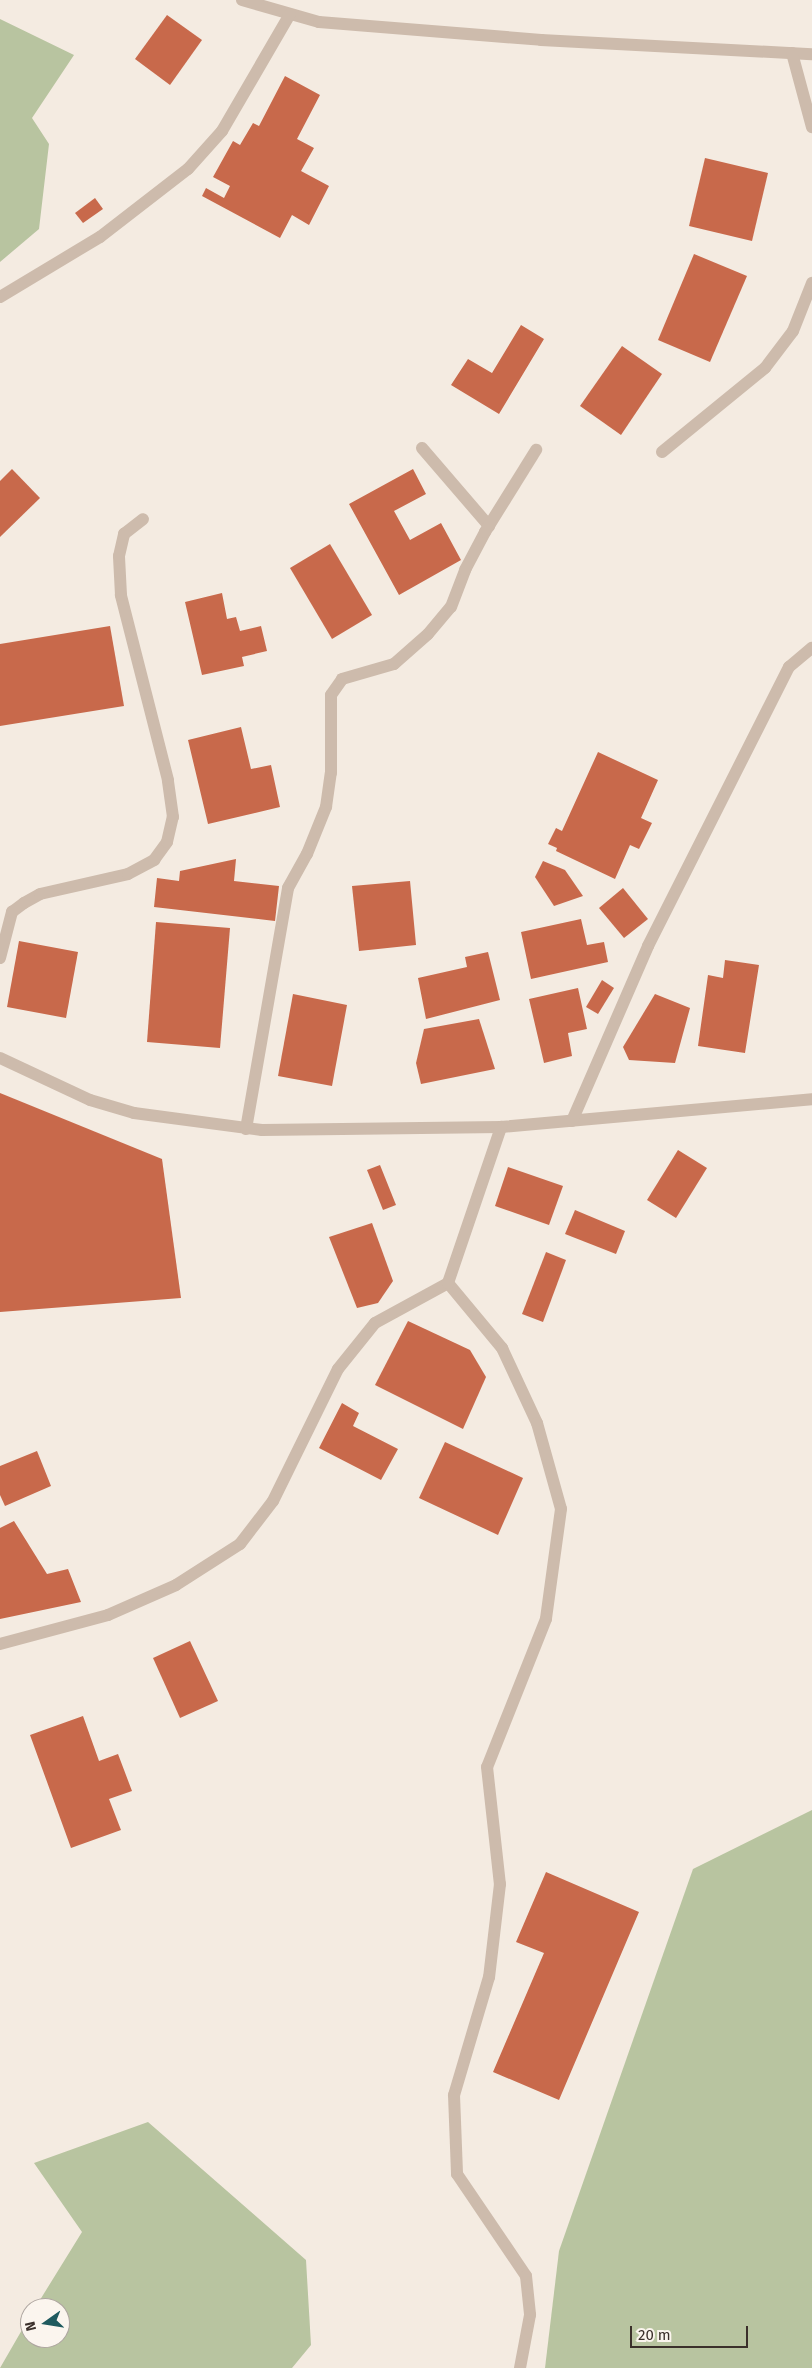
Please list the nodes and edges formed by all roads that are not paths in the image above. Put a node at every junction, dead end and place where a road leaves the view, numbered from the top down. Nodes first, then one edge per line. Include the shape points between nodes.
1 (242, 0) edge
2 (290, 14) junction
3 (792, 53) junction
4 (812, 54) edge
5 (812, 127) edge
6 (812, 283) edge
7 (0, 297) edge
8 (422, 448) dead end
9 (536, 450) dead end
10 (662, 452) dead end
11 (143, 519) dead end
12 (489, 526) junction
13 (812, 648) edge
14 (0, 958) edge
15 (0, 1058) edge
16 (812, 1099) edge
17 (572, 1121) junction
18 (501, 1127) junction
19 (246, 1129) junction
20 (448, 1282) junction
21 (0, 1644) edge
22 (520, 2368) edge

1 - 2 street
2 - 3 street via 319,22 541,40
2 - 7 street via 222,131 188,169 100,237
3 - 4 street
3 - 5 street
6 - 10 street via 793,331 765,368
8 - 12 street
9 - 12 street
11 - 14 street via 124,534 118,556 121,595 168,780 173,817 167,842 154,860 128,874 40,894 24,903 12,912
12 - 19 street via 465,570 451,607 428,634 394,664 342,680 331,695 331,773 326,807 307,854 288,888
13 - 17 street via 789,667 780,684 648,946
15 - 19 street via 90,1100 134,1113
16 - 17 street
17 - 18 street
18 - 19 street
18 - 20 street
20 - 21 street via 375,1322 338,1369 274,1501 240,1544 176,1585 108,1616
20 - 22 street via 502,1348 537,1423 560,1509 546,1619 487,1767 500,1884 489,1977 454,2096 457,2174 526,2276 530,2315

